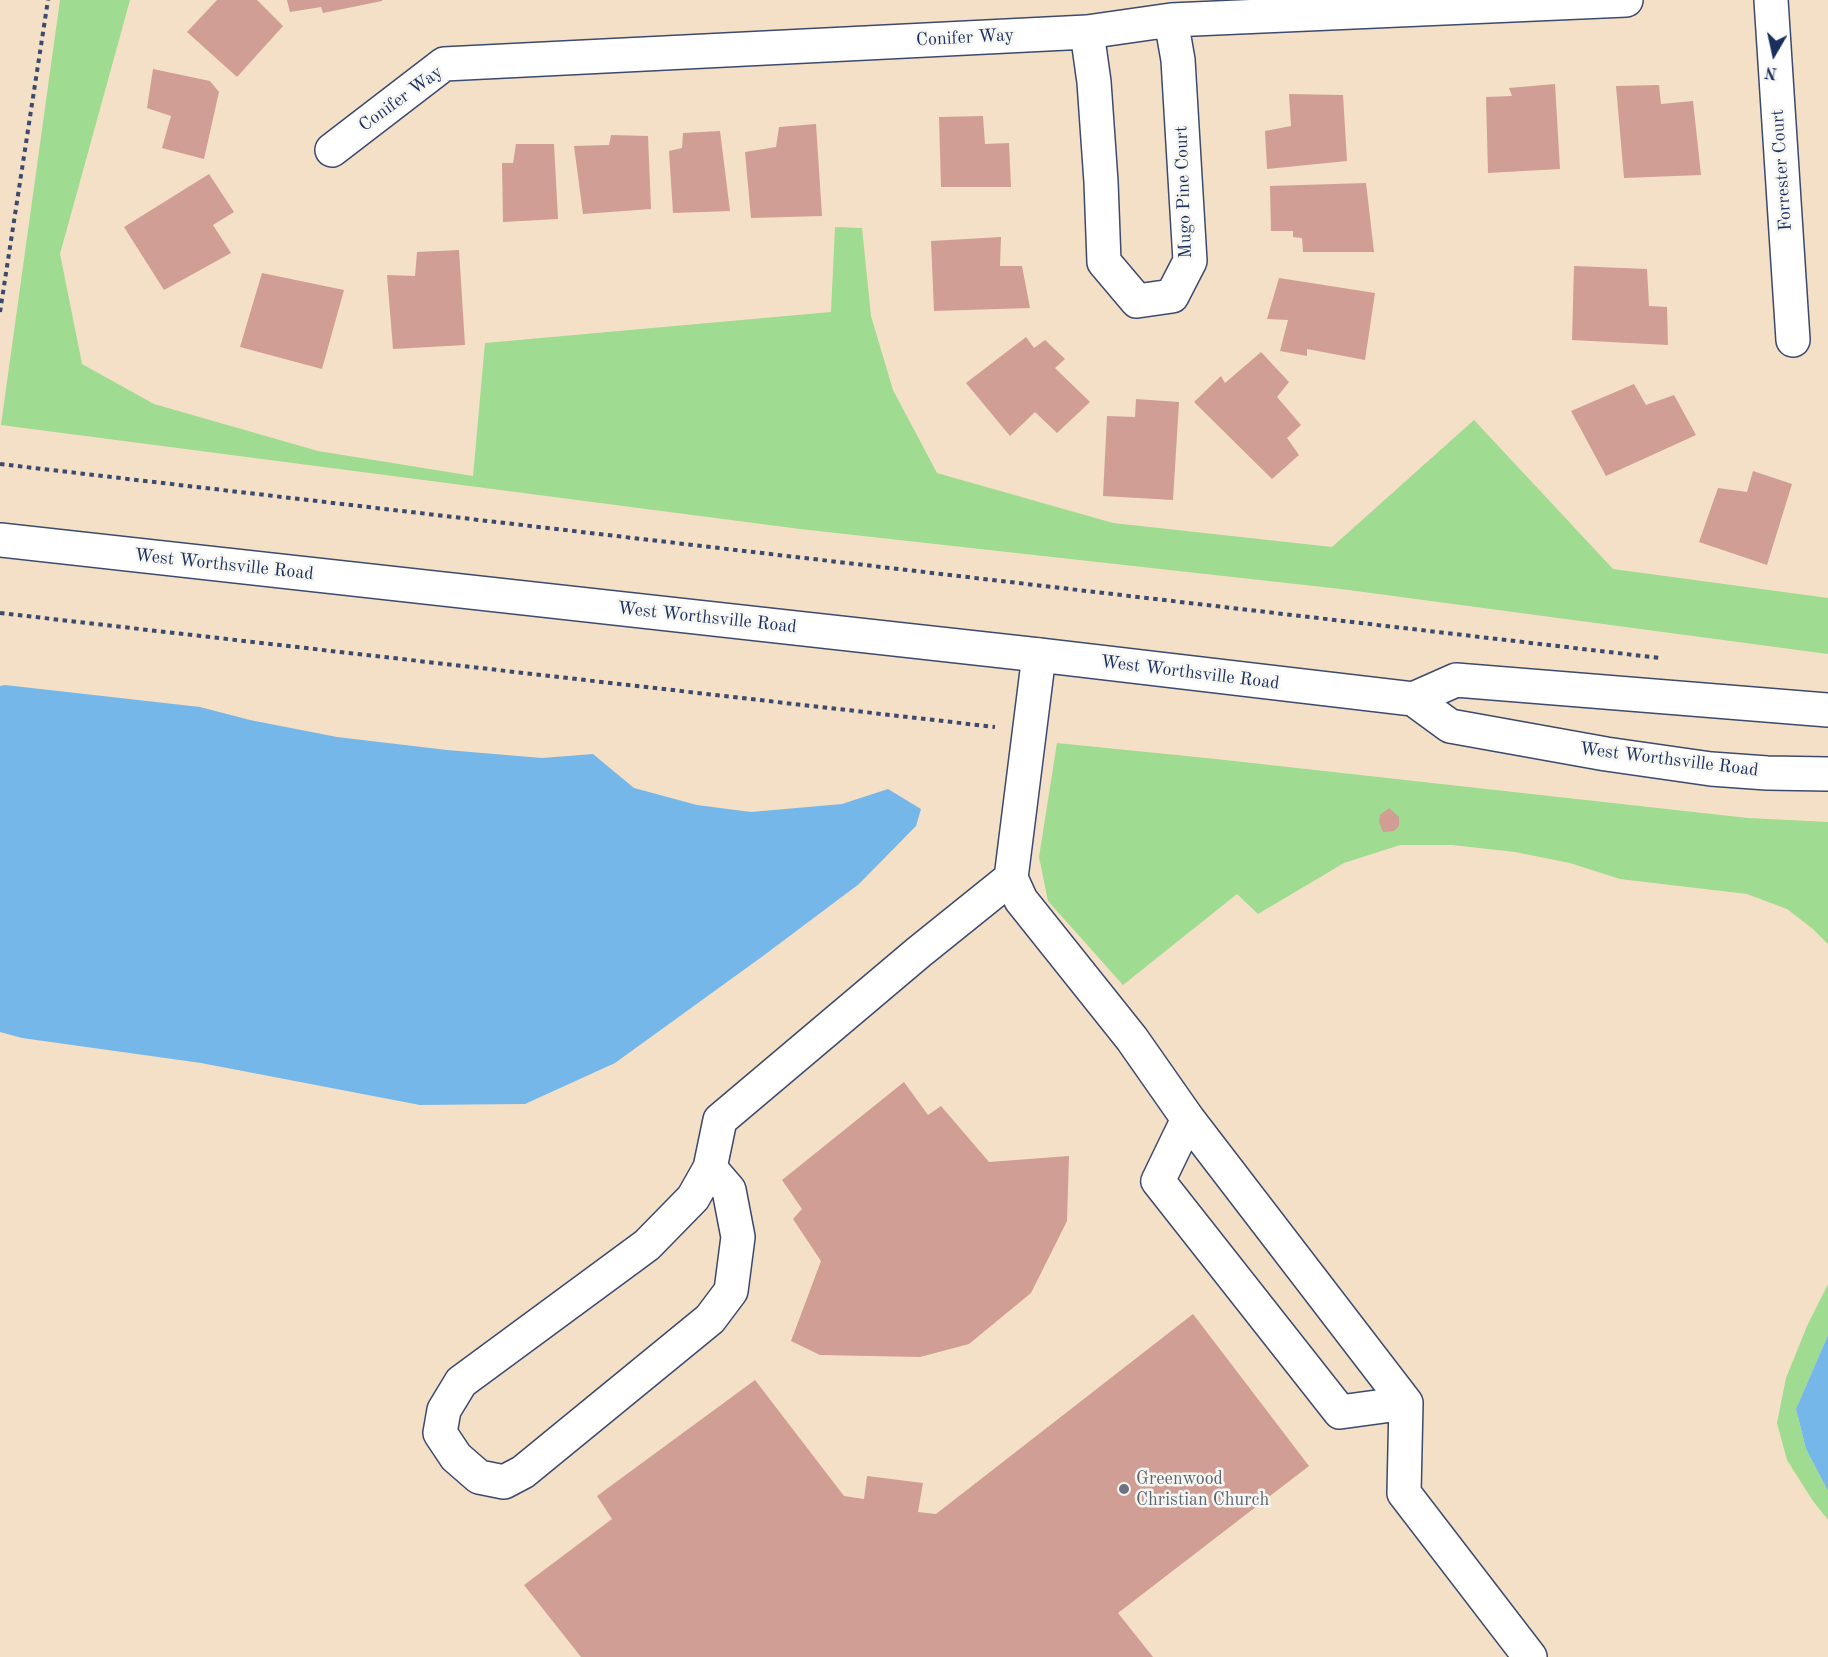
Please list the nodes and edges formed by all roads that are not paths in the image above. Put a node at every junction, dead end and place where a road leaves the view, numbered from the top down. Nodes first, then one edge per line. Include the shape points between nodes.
1 (1626, 0) edge
2 (1771, 0) edge
3 (1172, 20) junction
4 (1087, 32) junction
5 (332, 150) dead end
6 (1794, 340) dead end
7 (0, 540) edge
8 (1039, 655) junction
9 (1413, 699) junction
10 (1828, 710) edge
11 (1828, 774) edge
12 (1011, 878) junction
13 (1188, 1119) junction
14 (710, 1168) junction
15 (1406, 1403) junction
16 (1530, 1657) edge

1 - 3 street, Conifer Way
2 - 6 street, Forrester Court
3 - 4 street, Conifer Way
3 - 4 street, Mugo Pine Court via 1178,60 1190,261 1172,296 1137,301 1104,262 1099,148
4 - 5 street, Conifer Way via 444,64
7 - 8 street, West Worthsville Road
8 - 9 street, West Worthsville Road
8 - 12 street
9 - 10 street via 1456,680
9 - 11 street, West Worthsville Road via 1450,726 1711,769
12 - 13 street via 1022,900 1132,1039
12 - 14 street via 720,1120
13 - 15 street
13 - 15 street via 1158,1181 1340,1412
14 - 14 street via 729,1190 738,1237 731,1291 711,1318 524,1472 504,1482 479,1477 456,1457 440,1433 444,1410 461,1382 647,1245 693,1198
15 - 16 street via 1404,1493

